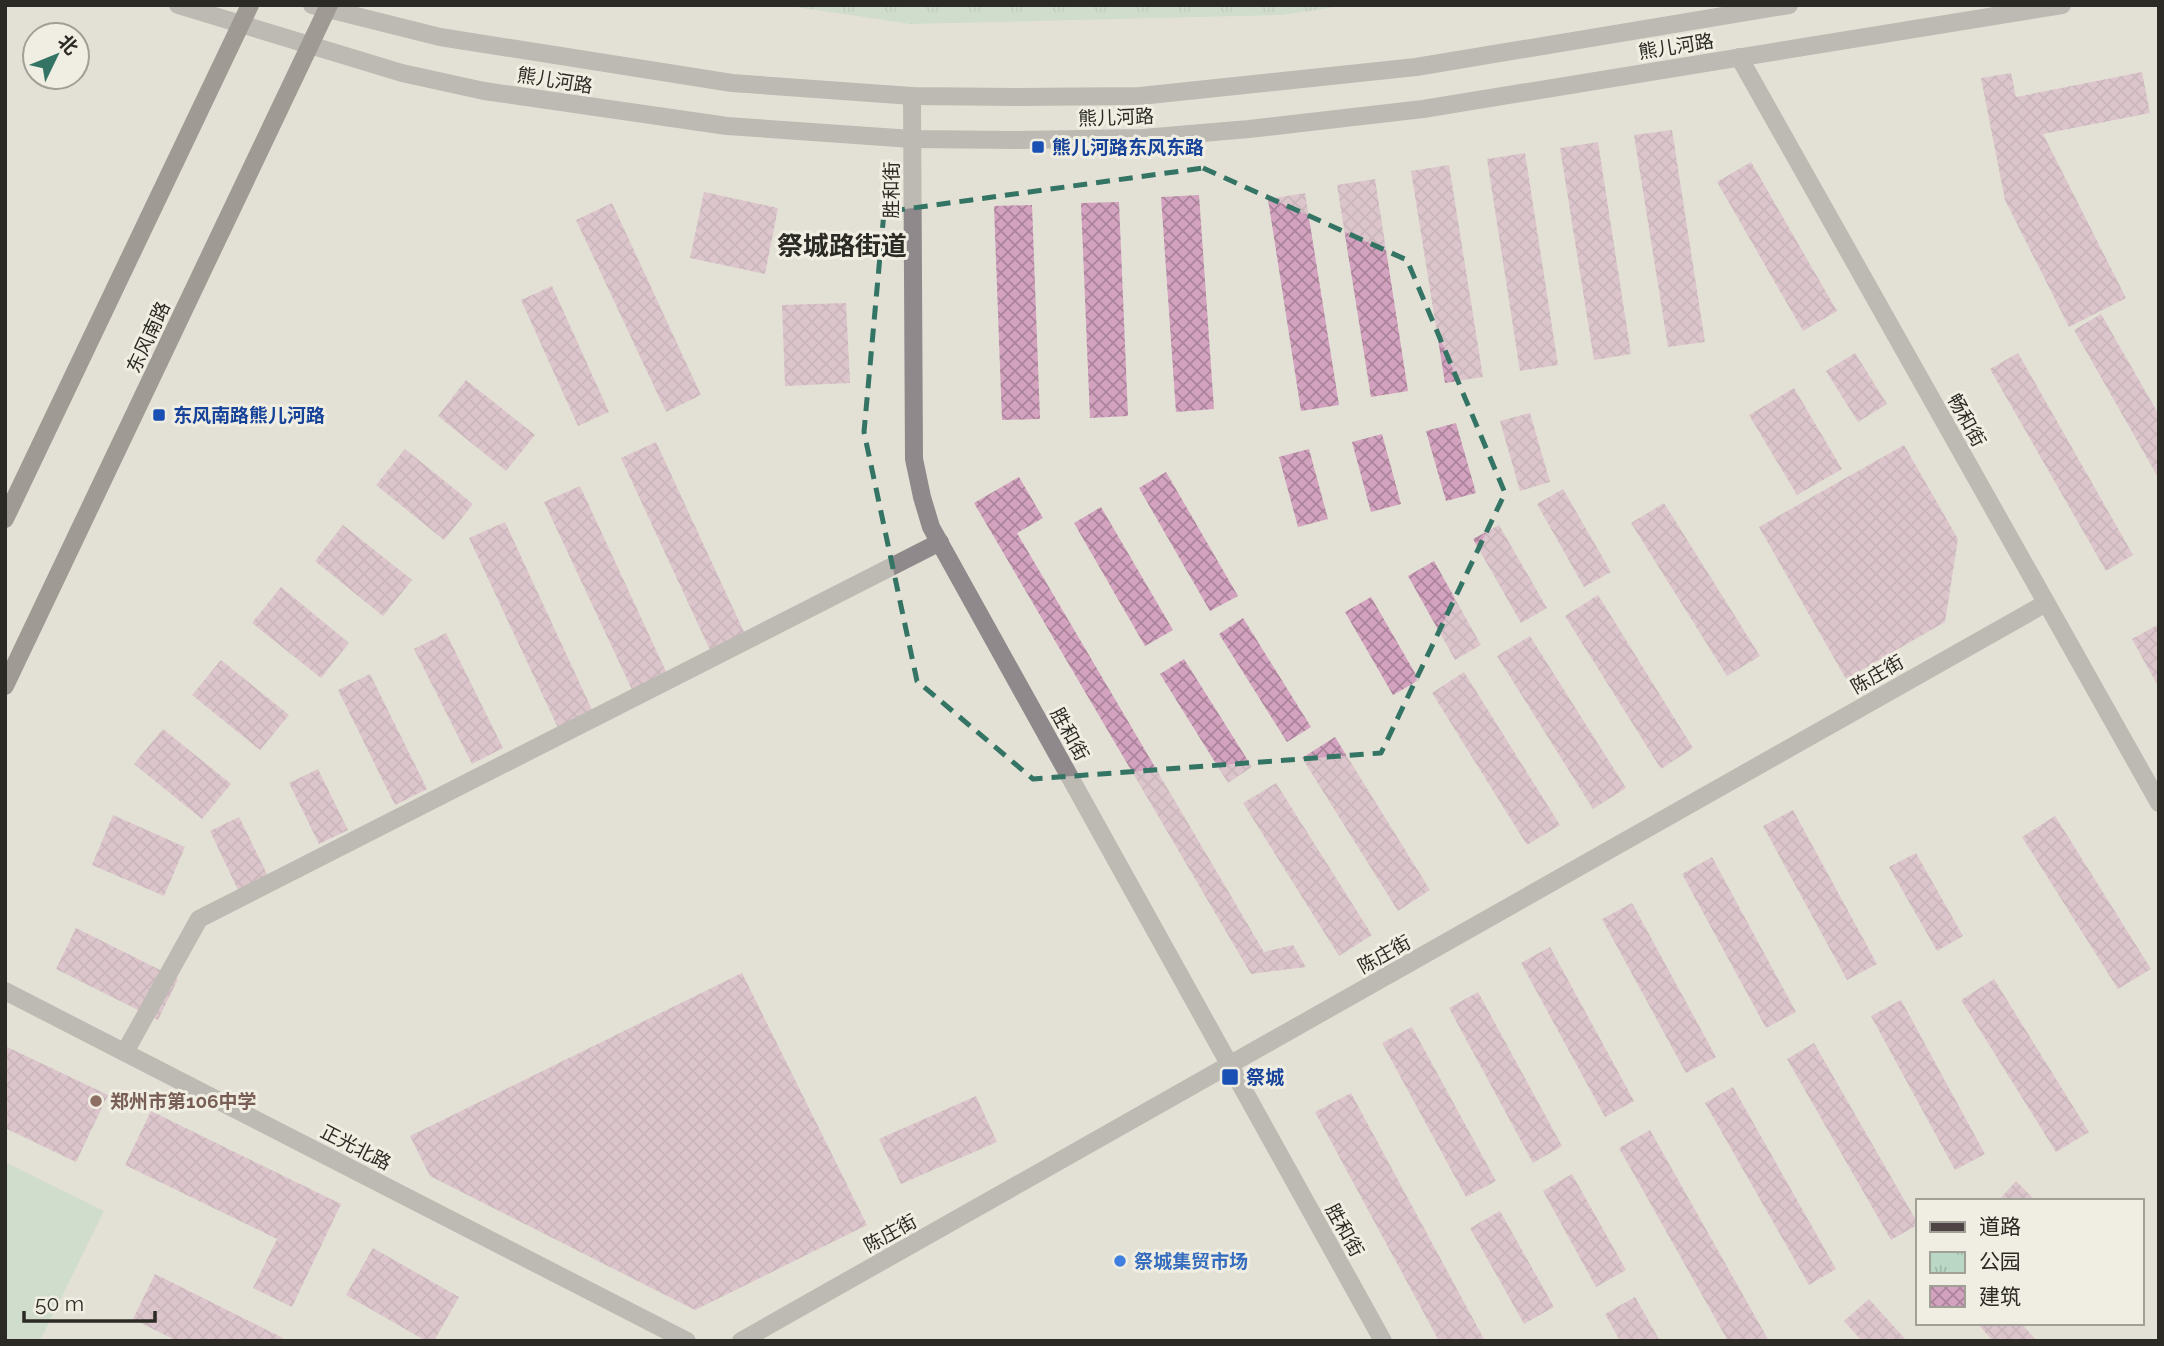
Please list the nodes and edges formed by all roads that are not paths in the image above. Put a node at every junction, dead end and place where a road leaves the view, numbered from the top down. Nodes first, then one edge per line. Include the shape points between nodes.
1 (178, 5) edge
2 (250, 5) edge
3 (1789, 5) edge
4 (2062, 5) edge
5 (323, 7) edge
6 (241, 26) junction
7 (309, 47) junction
8 (1739, 57) junction
9 (912, 96) junction
10 (912, 139) junction
11 (5, 519) edge
12 (940, 542) junction
13 (2046, 603) junction
14 (5, 686) edge
15 (2159, 803) edge
16 (5, 991) edge
17 (125, 1052) junction
18 (1230, 1065) junction
19 (687, 1341) edge
20 (741, 1341) edge
21 (1383, 1341) edge

1 - 6 street, 熊儿河路
2 - 6 main road
3 - 9 street, 熊儿河路 via 1416,66 1244,86 1140,96
4 - 8 street, 熊儿河路
5 - 7 main road, 东风南路
5 - 9 street, 熊儿河路 via 440,37 655,73
6 - 7 street, 熊儿河路
6 - 11 main road
7 - 10 street, 熊儿河路 via 497,93 727,126
7 - 14 main road, 东风南路
8 - 10 street, 熊儿河路 via 1423,109 1249,129 1143,138
8 - 13 street, 畅和街
9 - 10 street, 胜和街
10 - 12 street, 胜和街 via 914,459 931,527
12 - 17 street via 199,919
12 - 18 street, 胜和街
13 - 15 street, 畅和街
13 - 18 street, 陈庄街
16 - 17 street, 正光北路
17 - 19 street, 正光北路
18 - 20 street, 陈庄街
18 - 21 street, 胜和街

